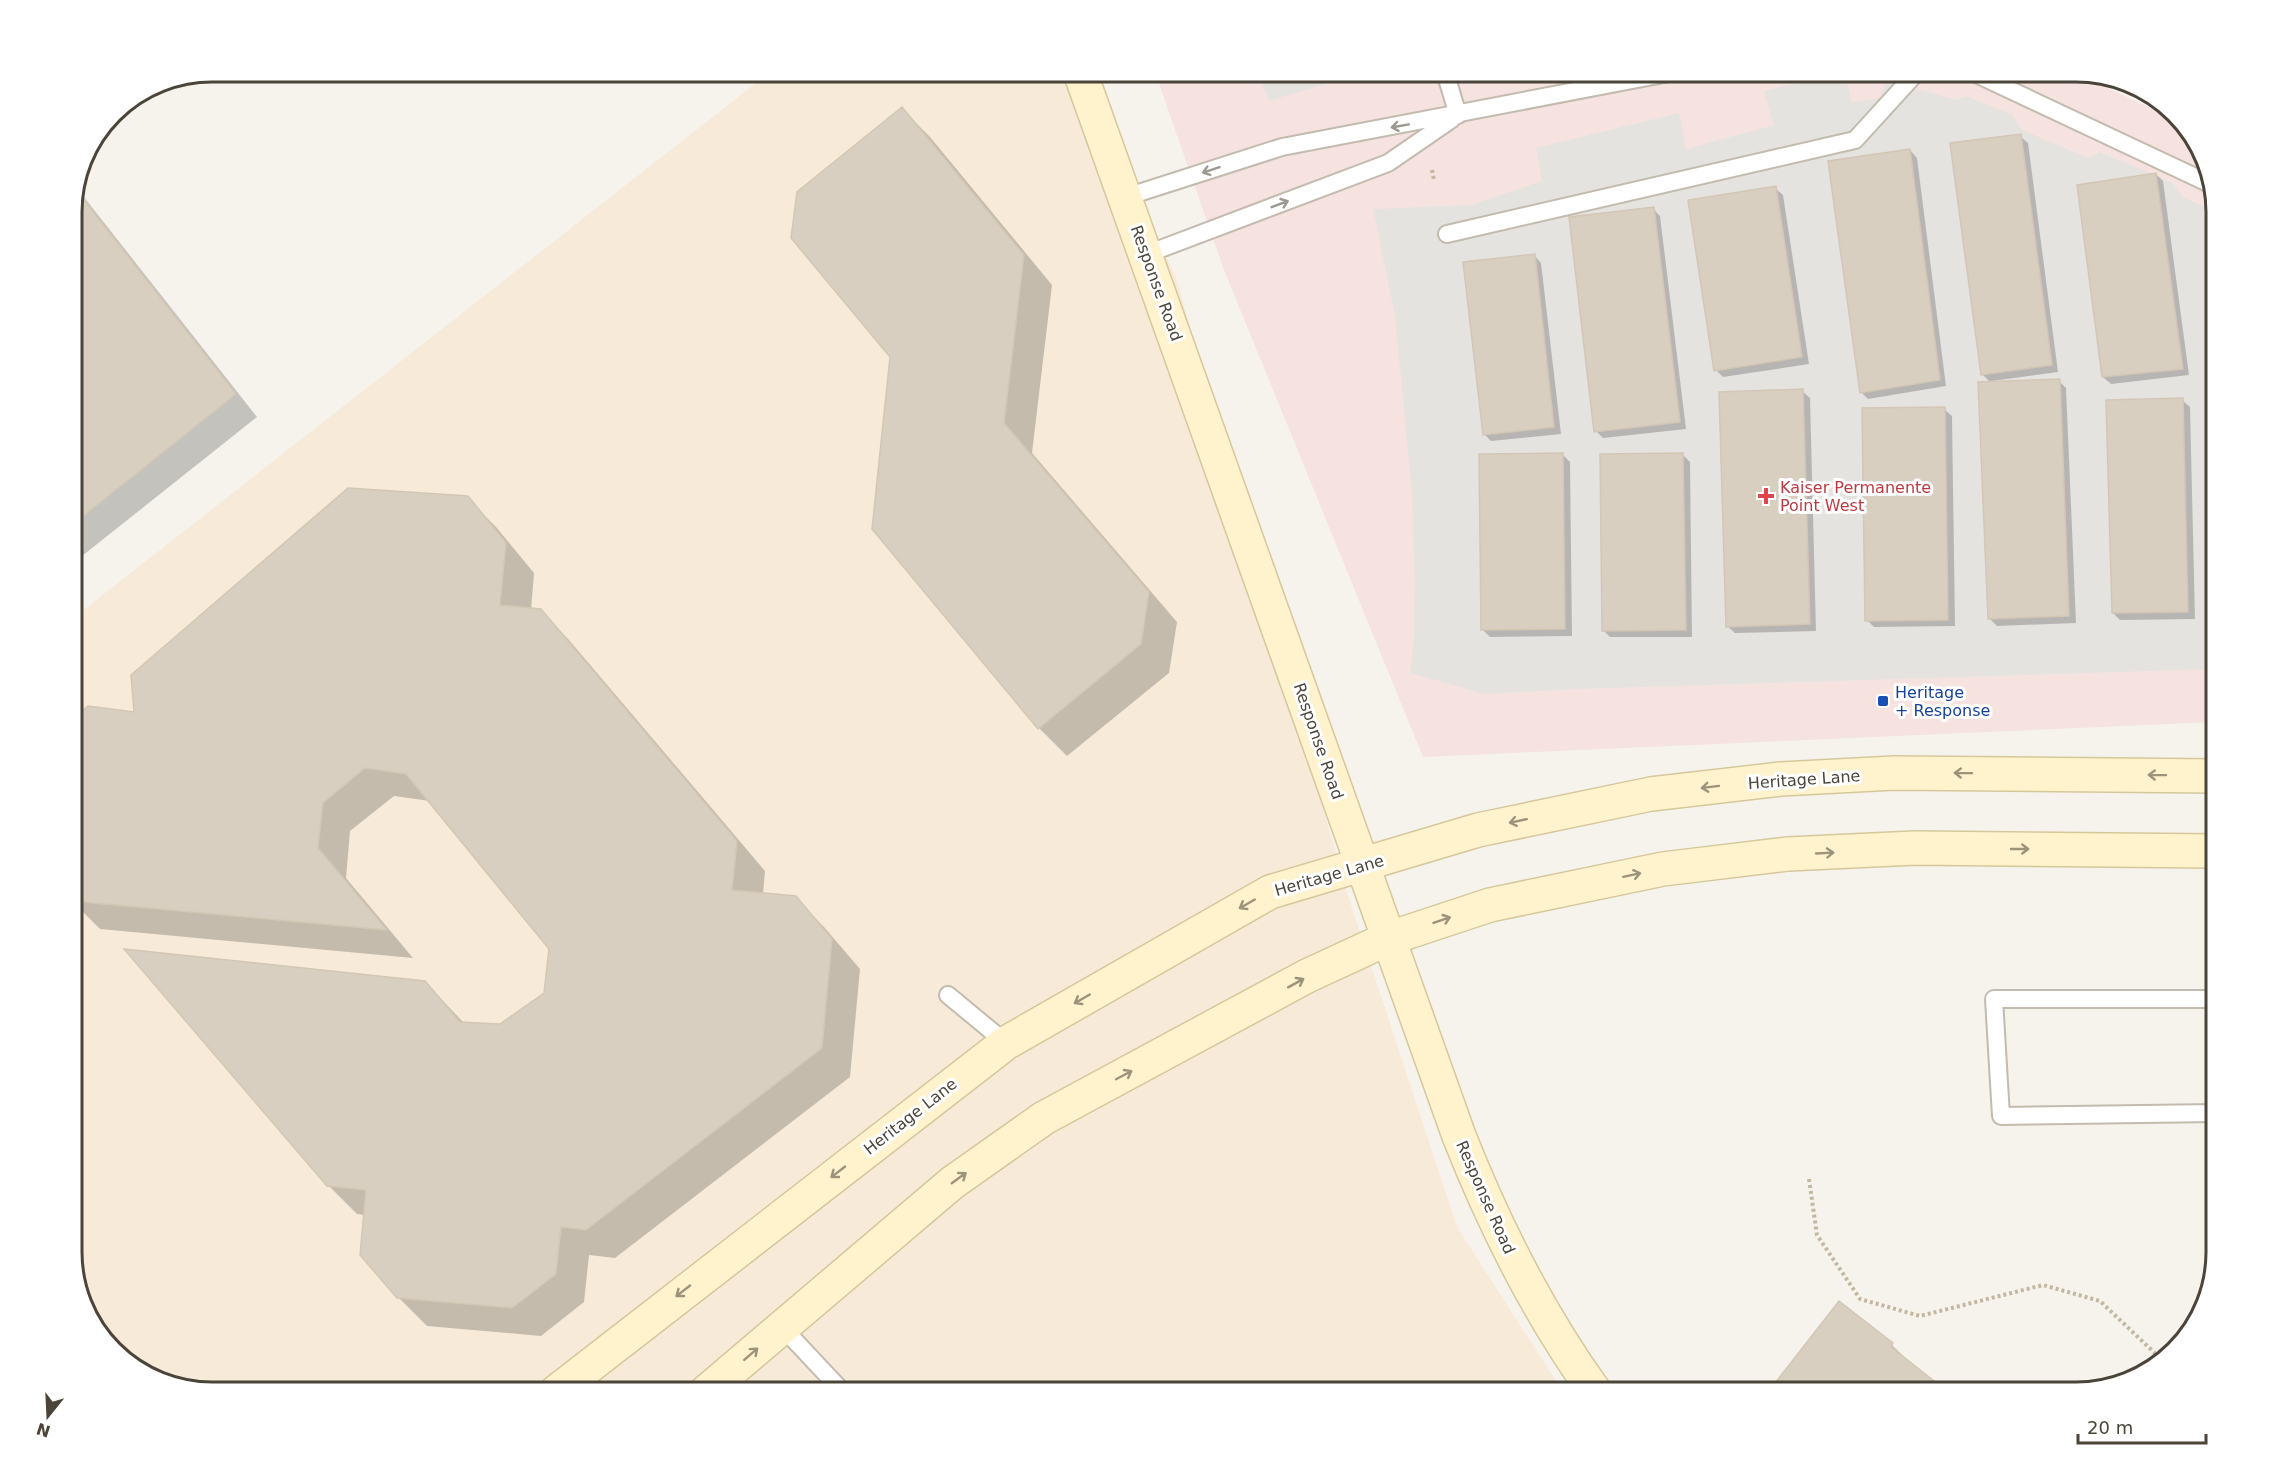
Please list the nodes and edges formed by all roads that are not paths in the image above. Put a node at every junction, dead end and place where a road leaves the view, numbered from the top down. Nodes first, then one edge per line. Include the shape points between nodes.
1 (1084, 83) edge
2 (1448, 83) edge
3 (1619, 83) edge
4 (1907, 83) edge
5 (1995, 83) edge
6 (1458, 115) junction
7 (2201, 180) edge
8 (1126, 197) junction
9 (1447, 234) dead end
10 (1147, 254) junction
11 (2206, 776) edge
12 (2206, 851) edge
13 (1362, 866) junction
14 (1387, 939) junction
15 (948, 995) dead end
16 (2206, 999) edge
17 (1006, 1043) junction
18 (2206, 1113) edge
19 (782, 1327) junction
20 (569, 1382) edge
21 (718, 1382) edge
22 (834, 1382) edge
23 (1588, 1382) edge

1 - 8 main road, Response Road
2 - 6 lane
3 - 6 lane
4 - 9 lane via 1855,140
5 - 7 lane
6 -> 8 lane via 1282,147
10 -> 6 lane via 1388,163
8 - 10 main road, Response Road
10 - 13 main road, Response Road
11 -> 13 main road, Heritage Lane via 1913,773 1781,779 1639,796 1478,830
14 -> 12 main road via 1490,905 1663,869 1788,854 1915,848
13 - 14 main road, Response Road
13 -> 17 main road, Heritage Lane via 1270,892
19 -> 14 main road via 952,1183 1044,1118 1307,976
14 - 23 main road, Response Road via 1484,1200 1530,1292
15 - 17 lane
16 - 18 lane via 1994,999 2001,1116
17 -> 20 main road, Heritage Lane
21 -> 19 main road
19 - 22 lane

